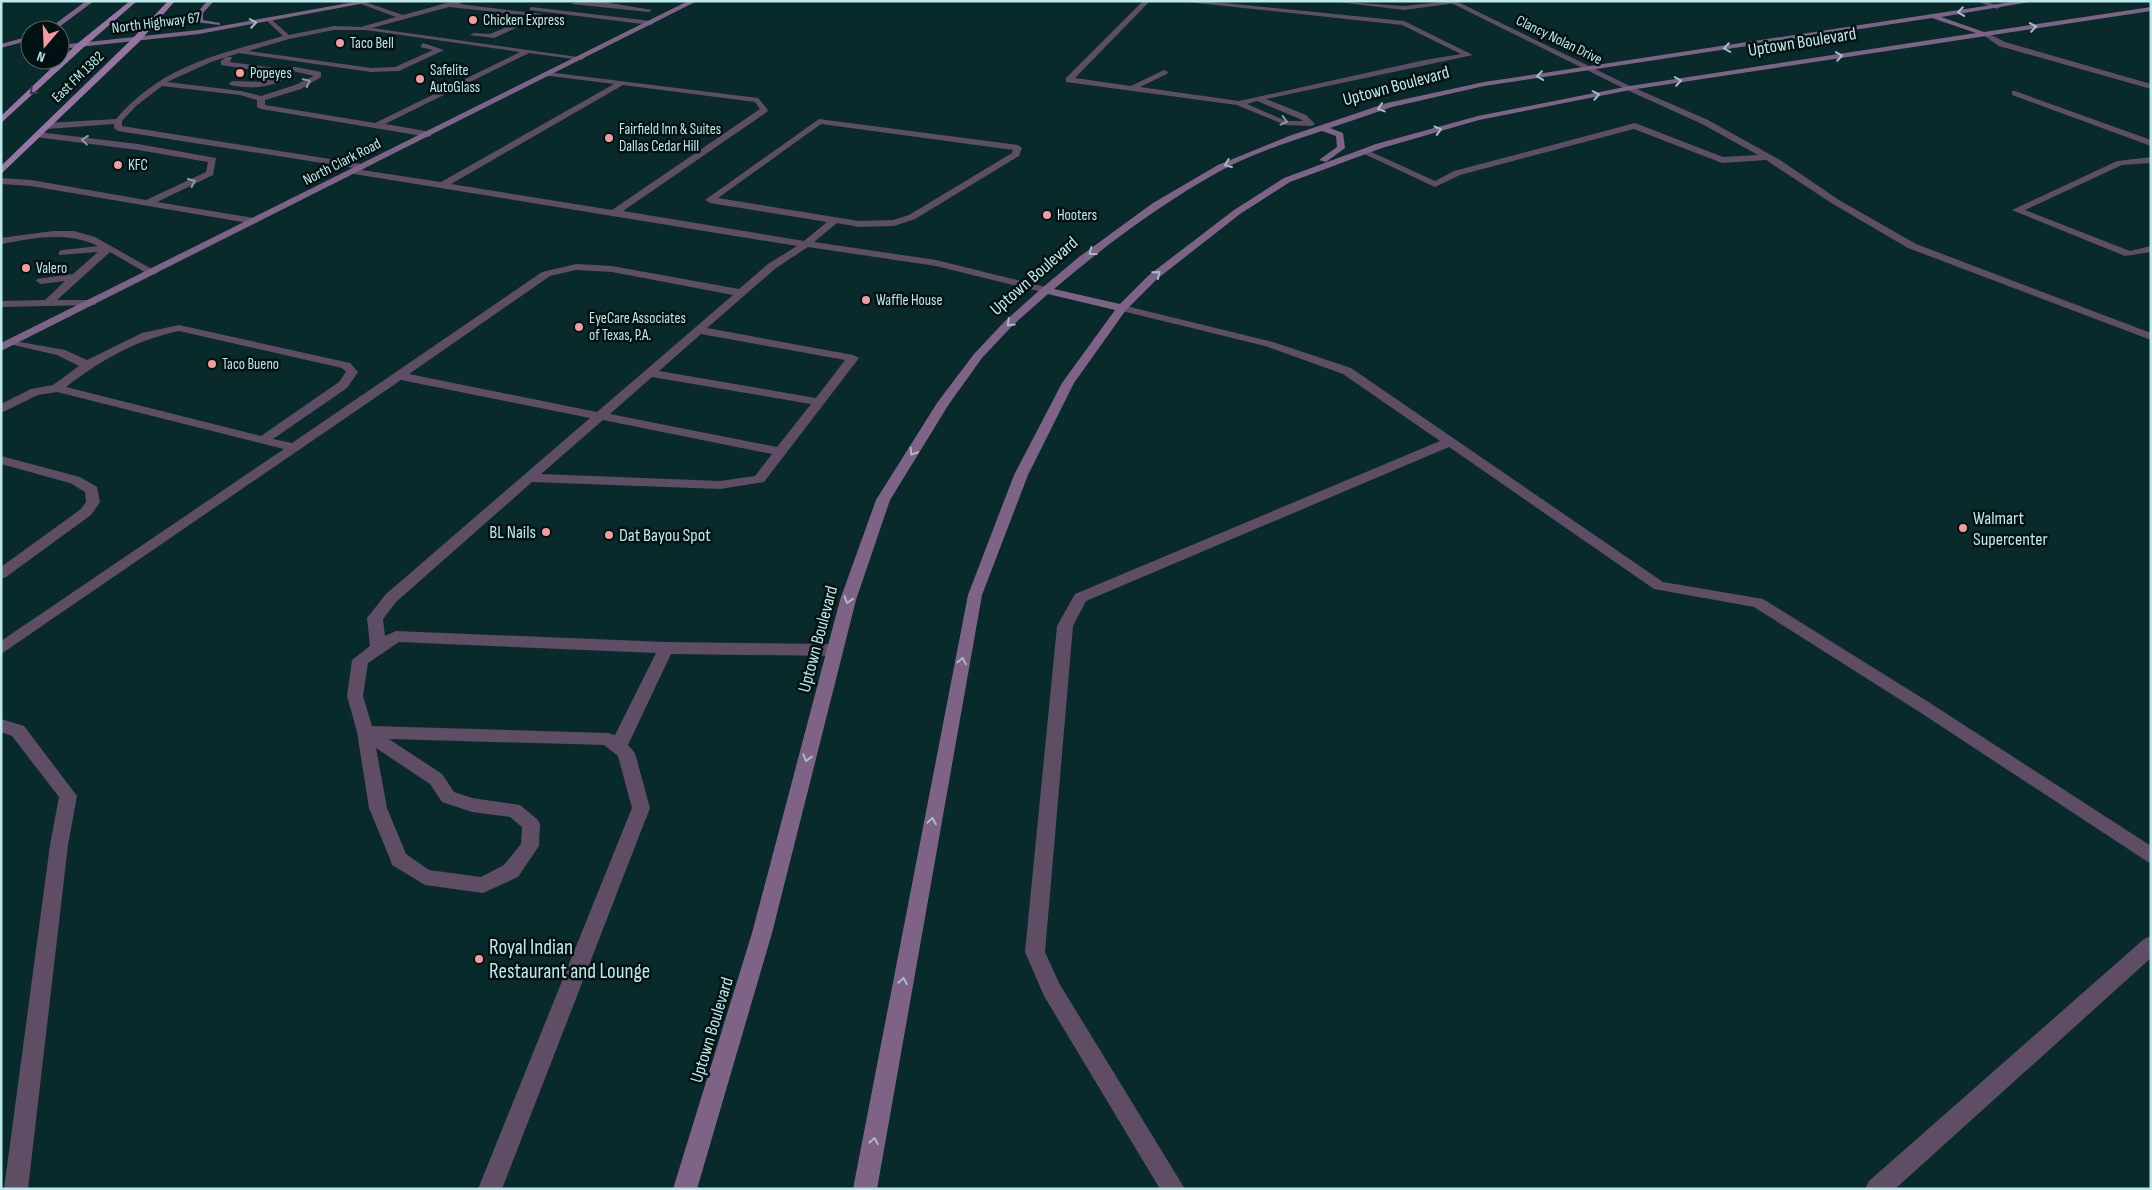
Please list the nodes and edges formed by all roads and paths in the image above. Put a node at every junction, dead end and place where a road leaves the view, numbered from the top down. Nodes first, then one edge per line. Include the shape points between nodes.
1 (91, 1) edge
2 (134, 1) edge
3 (172, 1) edge
4 (211, 1) edge
5 (373, 1) edge
6 (472, 1) edge
7 (629, 1) edge
8 (694, 1) edge
9 (1147, 1) edge
10 (1181, 1) edge
11 (1333, 1) edge
12 (1979, 1) edge
13 (2033, 1) edge
14 (1452, 2) edge
15 (363, 3) junction
16 (567, 3) dead end
17 (606, 3) edge
18 (463, 4) edge
19 (618, 6) junction
20 (1997, 7) junction
21 (1404, 8) junction
22 (2151, 9) edge
23 (649, 10) dead end
24 (1931, 16) junction
25 (597, 17) junction
26 (402, 18) junction
27 (64, 20) edge
28 (270, 21) junction
29 (651, 23) junction
30 (1404, 23) junction
31 (232, 26) junction
32 (361, 29) junction
33 (320, 31) junction
34 (458, 33) dead end
35 (467, 34) dead end
36 (1985, 34) junction
37 (483, 36) junction
38 (288, 37) junction
39 (423, 37) junction
40 (136, 40) junction
41 (20, 41) edge
42 (81, 45) junction
43 (1, 46) edge
44 (70, 46) edge
45 (20, 49) dead end
46 (1, 50) edge
47 (235, 51) junction
48 (528, 51) junction
49 (217, 57) junction
50 (581, 58) junction
51 (229, 59) junction
52 (1588, 70) junction
53 (1164, 72) dead end
54 (550, 74) junction
55 (196, 78) dead end
56 (214, 81) dead end
57 (622, 83) junction
58 (159, 84) junction
59 (173, 85) junction
60 (2151, 87) edge
61 (1630, 88) junction
62 (1131, 89) junction
63 (2014, 93) dead end
64 (261, 99) junction
65 (1258, 99) junction
66 (1239, 103) junction
67 (1, 120) edge
68 (118, 121) junction
69 (1311, 124) junction
70 (47, 126) junction
71 (376, 126) junction
72 (1323, 128) junction
73 (428, 134) junction
74 (38, 135) junction
75 (2151, 143) edge
76 (1364, 152) junction
77 (1767, 157) junction
78 (2151, 160) edge
79 (358, 169) junction
80 (1, 171) edge
81 (1287, 180) junction
82 (1, 181) edge
83 (441, 186) junction
84 (148, 203) junction
85 (614, 213) junction
86 (835, 220) junction
87 (254, 221) junction
88 (1, 241) edge
89 (806, 244) junction
90 (108, 248) junction
91 (2151, 249) edge
92 (63, 253) dead end
93 (152, 272) junction
94 (77, 277) junction
95 (42, 281) dead end
96 (1046, 290) junction
97 (741, 293) junction
98 (48, 303) junction
99 (91, 303) junction
100 (1, 304) edge
101 (1122, 308) junction
102 (697, 330) junction
103 (2151, 337) edge
104 (13, 342) junction
105 (1, 348) edge
106 (87, 365) junction
107 (649, 373) junction
108 (399, 376) junction
109 (56, 388) junction
110 (819, 402) junction
111 (1, 409) edge
112 (600, 416) junction
113 (263, 440) junction
114 (1450, 442) junction
115 (295, 448) junction
116 (782, 452) junction
117 (1, 460) edge
118 (528, 478) junction
119 (1, 574) edge
120 (378, 648) junction
121 (666, 648) junction
122 (1, 649) edge
123 (834, 650) junction
124 (1, 725) edge
125 (365, 732) junction
126 (618, 747) junction
127 (2151, 856) edge
128 (2151, 945) edge
129 (16, 1189) edge
130 (490, 1189) edge
131 (685, 1189) edge
132 (865, 1189) edge
133 (1173, 1189) edge
134 (1877, 1189) edge

1 - 27 street
2 - 42 main road, East FM 1382
3 - 40 main road, East FM 1382
4 - 31 street via 200,13 199,22
5 - 15 street, North Highway 67
6 - 25 street
7 - 19 street
8 - 29 street, North Clark Road
9 - 62 street via 1069,80
10 - 30 street
11 - 21 street
12 - 20 street
13 - 20 street, Uptown Boulevard
14 - 21 street
14 - 52 street, Clancy Nolan Drive
15 - 26 street
15 - 28 street, North Highway 67
16 - 17 street via 592,6
17 - 19 street
18 - 26 street
18 - 37 street via 525,18
18 - 37 street via 540,15 496,35
19 - 23 street
19 - 25 street
20 -> 24 street, Uptown Boulevard
21 - 30 street
36 -> 22 street, Uptown Boulevard
24 - 36 street
24 -> 52 street, Uptown Boulevard
25 - 29 street
26 - 32 street
31 -> 28 street, North Highway 67
28 - 38 street
29 - 50 street, North Clark Road
30 - 65 street via 1469,55
31 - 40 street, North Highway 67
32 - 33 street
32 - 39 street
33 - 38 street
33 - 47 street via 433,46 440,50 396,69 371,70
34 - 39 street via 442,31
35 - 37 street
36 - 60 street via 2002,44
61 -> 36 street, Uptown Boulevard
38 - 47 street
39 - 48 street
40 - 42 street, North Highway 67
40 - 70 main road, East FM 1382
41 - 43 street
42 - 44 street, North Highway 67
42 -> 67 main road, East FM 1382
45 - 46 street
47 - 49 street
48 - 50 street
48 - 71 street
49 - 51 street
49 - 58 street
50 - 54 street, North Clark Road
51 - 56 street via 224,63 286,74 260,85
64 -> 51 street via 298,87 318,74
52 - 61 street, Clancy Nolan Drive
52 -> 72 street, Uptown Boulevard via 1484,84 1390,105
53 - 62 street
54 - 57 street
54 - 73 street, North Clark Road
55 - 59 street
57 - 83 street
57 - 85 street via 758,100 764,110
58 - 59 street
58 - 68 street via 133,104
59 - 64 street via 241,93
76 -> 61 street, Uptown Boulevard via 1478,118
61 - 77 street, Clancy Nolan Drive via 1705,122
62 - 66 street
63 - 75 street
64 - 71 street via 261,108
65 - 66 street
65 - 69 street via 1303,117
66 -> 69 street via 1285,123
68 - 70 street
68 - 79 street via 118,128
69 - 72 street
70 - 74 main road, East FM 1382
71 - 73 street
72 - 81 street via 1340,135 1341,148
72 -> 96 street, Uptown Boulevard via 1221,167 1156,205
73 - 79 street, North Clark Road
74 - 80 main road, East FM 1382
84 -> 74 street via 210,173 212,160
76 - 77 street via 1434,184 1457,173 1635,126 1722,160
76 - 81 street, Uptown Boulevard
77 - 103 street, Clancy Nolan Drive via 1912,246
78 - 91 street via 2120,163 2017,210 2129,254
79 - 83 street
79 - 87 street, North Clark Road
101 -> 81 street, Uptown Boulevard via 1186,250
82 - 84 street
83 - 85 street
84 - 87 street
85 - 89 street
86 - 86 street via 859,224 894,223 912,217 1016,154 1018,148 819,121 710,200
86 - 89 street
87 - 93 street, North Clark Road
88 - 90 street via 32,235 81,236
89 - 96 street via 936,263
89 - 97 street via 772,266
90 - 92 street
90 - 93 street
90 - 94 street
93 - 99 street, North Clark Road
94 - 95 street
94 - 98 street
96 - 101 street
96 -> 123 street, Uptown Boulevard via 978,356 943,403 883,500
97 - 102 street
97 - 108 street via 612,269 576,267 546,274
98 - 99 street
98 - 100 street
99 - 104 street, North Clark Road
101 - 114 street via 1270,344 1347,371
132 -> 101 street, Uptown Boulevard via 975,595 1021,475 1059,400
102 - 107 street
102 - 110 street via 853,358
104 - 105 street, North Clark Road
104 - 106 street via 62,352
106 - 109 street
106 - 113 street via 146,335 179,328 346,365 352,372 343,385
107 - 110 street
107 - 112 street
108 - 112 street
108 - 115 street
109 - 111 street via 35,392
109 - 113 street
110 - 116 street
112 - 116 street
112 - 118 street
113 - 115 street
114 - 127 street via 1659,586 1758,603
114 - 133 street via 1080,598 1065,626 1035,952 1051,989
115 - 122 street
116 - 118 street via 759,479 746,483 720,485
117 - 119 street via 75,480 92,490 92,502 86,512
118 - 120 street via 391,598 375,618
120 - 121 street via 396,636
120 - 125 street via 360,660 355,696
121 - 123 street
121 - 126 street
123 -> 131 street, Uptown Boulevard via 762,933
124 - 129 street via 18,731 68,796
125 - 125 street via 378,808 399,859 425,877 483,885 511,871 530,846 531,824 514,810 472,805 448,797 436,778
125 - 126 street via 608,739
126 - 130 street via 626,753 642,808
128 - 134 street

